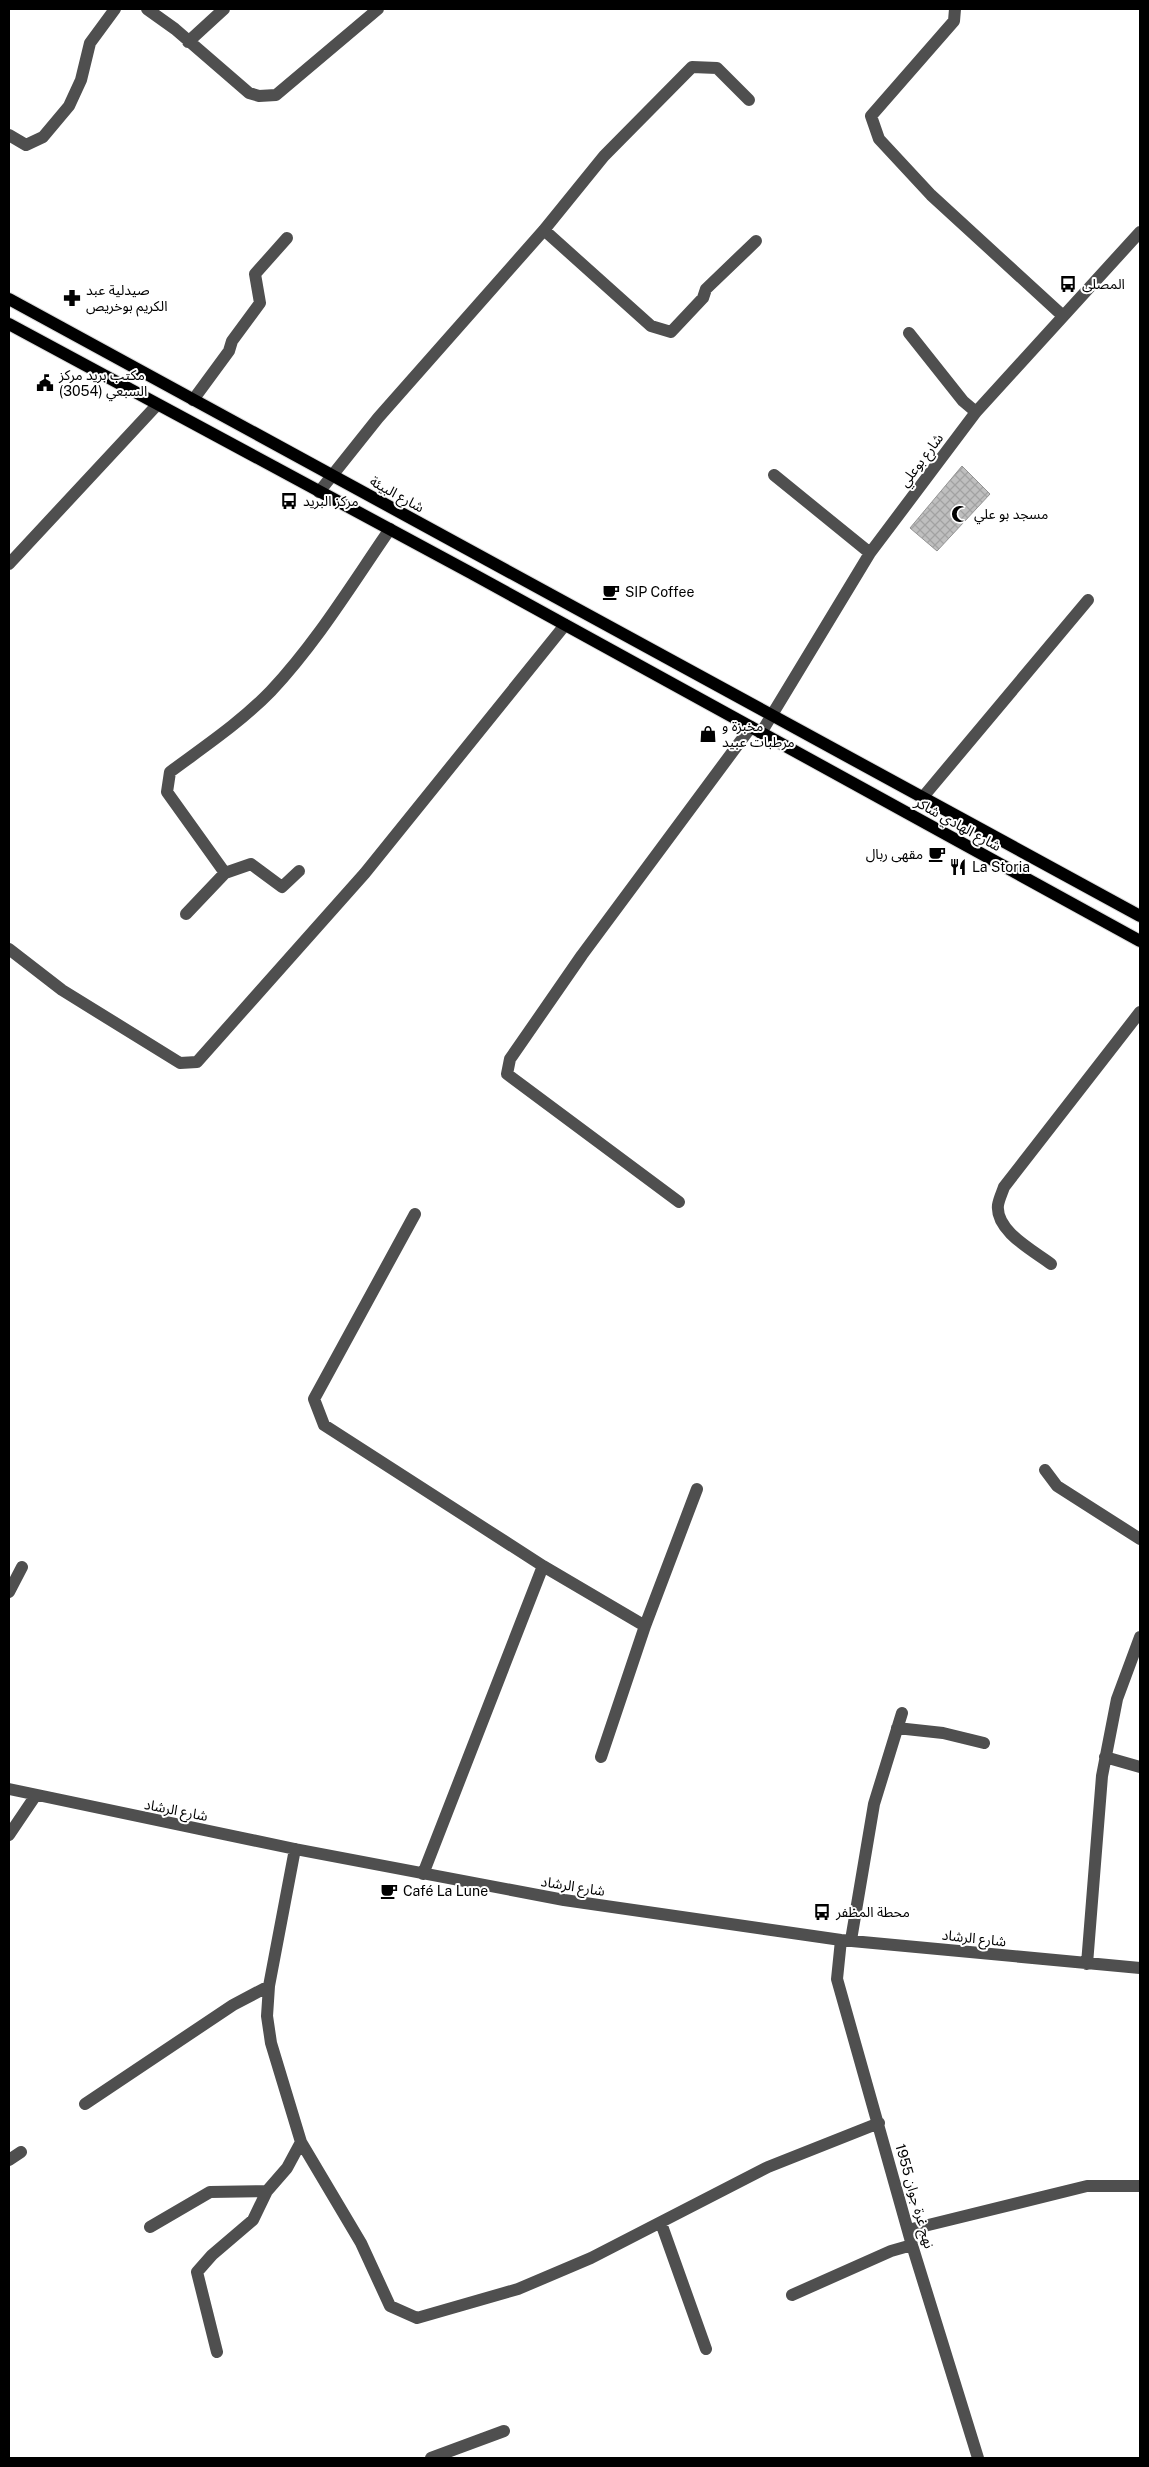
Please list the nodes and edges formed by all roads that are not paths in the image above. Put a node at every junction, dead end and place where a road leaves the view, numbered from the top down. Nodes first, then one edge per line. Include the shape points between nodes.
1 (115, 9) edge
2 (147, 9) edge
3 (224, 9) edge
4 (378, 9) edge
5 (955, 9) edge
6 (188, 42) junction
7 (749, 100) dead end
8 (9, 134) edge
9 (544, 230) junction
10 (1140, 232) edge
11 (287, 238) dead end
12 (756, 241) dead end
13 (9, 299) edge
14 (1063, 316) junction
15 (9, 324) edge
16 (908, 333) dead end
17 (193, 400) junction
18 (157, 405) junction
19 (976, 412) junction
20 (331, 475) junction
21 (774, 475) dead end
22 (319, 492) junction
23 (390, 529) junction
24 (870, 554) junction
25 (482, 557) junction
26 (9, 564) edge
27 (471, 573) junction
28 (1088, 600) dead end
29 (565, 625) junction
30 (772, 714) junction
31 (756, 730) junction
32 (923, 797) junction
33 (299, 871) dead end
34 (225, 873) junction
35 (186, 914) dead end
36 (1140, 916) edge
37 (1140, 941) edge
38 (9, 949) edge
39 (1140, 1012) edge
40 (679, 1202) dead end
41 (415, 1214) dead end
42 (1051, 1264) dead end
43 (1045, 1470) dead end
44 (697, 1489) dead end
45 (1140, 1539) edge
46 (543, 1566) junction
47 (22, 1567) dead end
48 (9, 1592) edge
49 (645, 1626) junction
50 (1140, 1638) edge
51 (902, 1712) dead end
52 (897, 1728) junction
53 (984, 1742) dead end
54 (601, 1757) dead end
55 (1105, 1757) junction
56 (1140, 1767) edge
57 (9, 1789) edge
58 (36, 1795) junction
59 (9, 1835) edge
60 (295, 1849) junction
61 (423, 1874) junction
62 (846, 1940) junction
63 (1087, 1964) junction
64 (1140, 1968) edge
65 (269, 1986) junction
66 (86, 2104) dead end
67 (879, 2123) junction
68 (301, 2142) junction
69 (21, 2152) dead end
70 (9, 2160) edge
71 (1140, 2186) edge
72 (267, 2191) junction
73 (661, 2223) junction
74 (150, 2227) dead end
75 (908, 2230) junction
76 (912, 2245) junction
77 (792, 2295) dead end
78 (706, 2349) dead end
79 (218, 2352) dead end
80 (504, 2431) dead end
81 (431, 2458) edge
82 (978, 2458) edge

1 - 8 street via 90,42 69,106 44,137 26,145
2 - 6 street
3 - 6 street
4 - 6 street via 276,96 249,93
5 - 14 street via 954,21 871,116 879,139 931,195
7 - 9 street via 718,68 692,67 604,156
9 - 12 street via 651,326 671,332 703,298 706,289
9 - 20 street
10 - 14 street, شارع بوعلي
11 - 17 street via 255,274 260,303
13 - 17 main road, شارع البيئة
14 - 19 street, شارع بوعلي
15 - 18 main road
16 - 19 street via 963,401
17 - 20 main road, شارع البيئة
18 - 22 main road
18 - 26 street
19 - 24 street, شارع بوعلي
20 - 22 street
20 - 25 main road, شارع البيئة
21 - 24 street
22 - 23 main road
23 - 27 main road
23 - 34 street via 312,644 270,691 225,732 170,772 167,792
24 - 30 street, شارع بوعلي
25 - 27 main road
25 - 30 main road, شارع البيئة
27 - 29 main road
28 - 32 street
29 - 31 main road
29 - 38 street via 365,873 197,1062 180,1063 62,990
30 - 31 street, شارع بوعلي
30 - 32 main road, شارع الهادي شاكر
31 - 37 main road, شارع الهادي شاكر
31 - 40 street, شارع بوعلي via 577,963 510,1059 507,1074
32 - 36 main road, شارع الهادي شاكر
33 - 34 street via 282,887 251,864
34 - 35 street
39 - 42 street via 1000,1196 999,1216 1006,1229
41 - 46 street via 314,1399 324,1424
43 - 45 street via 1058,1486
44 - 49 street
46 - 49 street
46 - 61 street
47 - 48 street
49 - 54 street
50 - 55 street via 1118,1699
51 - 52 street, نهج غرة جوان 1955
52 - 53 street
52 - 62 street, نهج غرة جوان 1955 via 874,1804
55 - 56 street
55 - 63 street
57 - 58 street, شارع الرشاد
58 - 59 street
58 - 60 street, شارع الرشاد
60 - 61 street, شارع الرشاد
60 - 65 street
61 - 62 street, شارع الرشاد via 573,1902
62 - 63 street, شارع الرشاد
62 - 67 street, نهج غرة جوان 1955 via 837,1978
63 - 64 street, شارع الرشاد
65 - 66 street via 233,2006
65 - 68 street via 267,2016 271,2043
67 - 73 street via 768,2167
67 - 75 street, نهج غرة جوان 1955
68 - 72 street via 287,2168
68 - 73 street via 361,2243 390,2306 417,2318 518,2289
69 - 70 street
71 - 75 street via 1087,2186
72 - 74 street via 210,2192
72 - 79 street via 253,2220 197,2272
73 - 78 street
75 - 76 street, نهج غرة جوان 1955
76 - 77 street via 891,2251
76 - 82 street, نهج غرة جوان 1955
80 - 81 street

